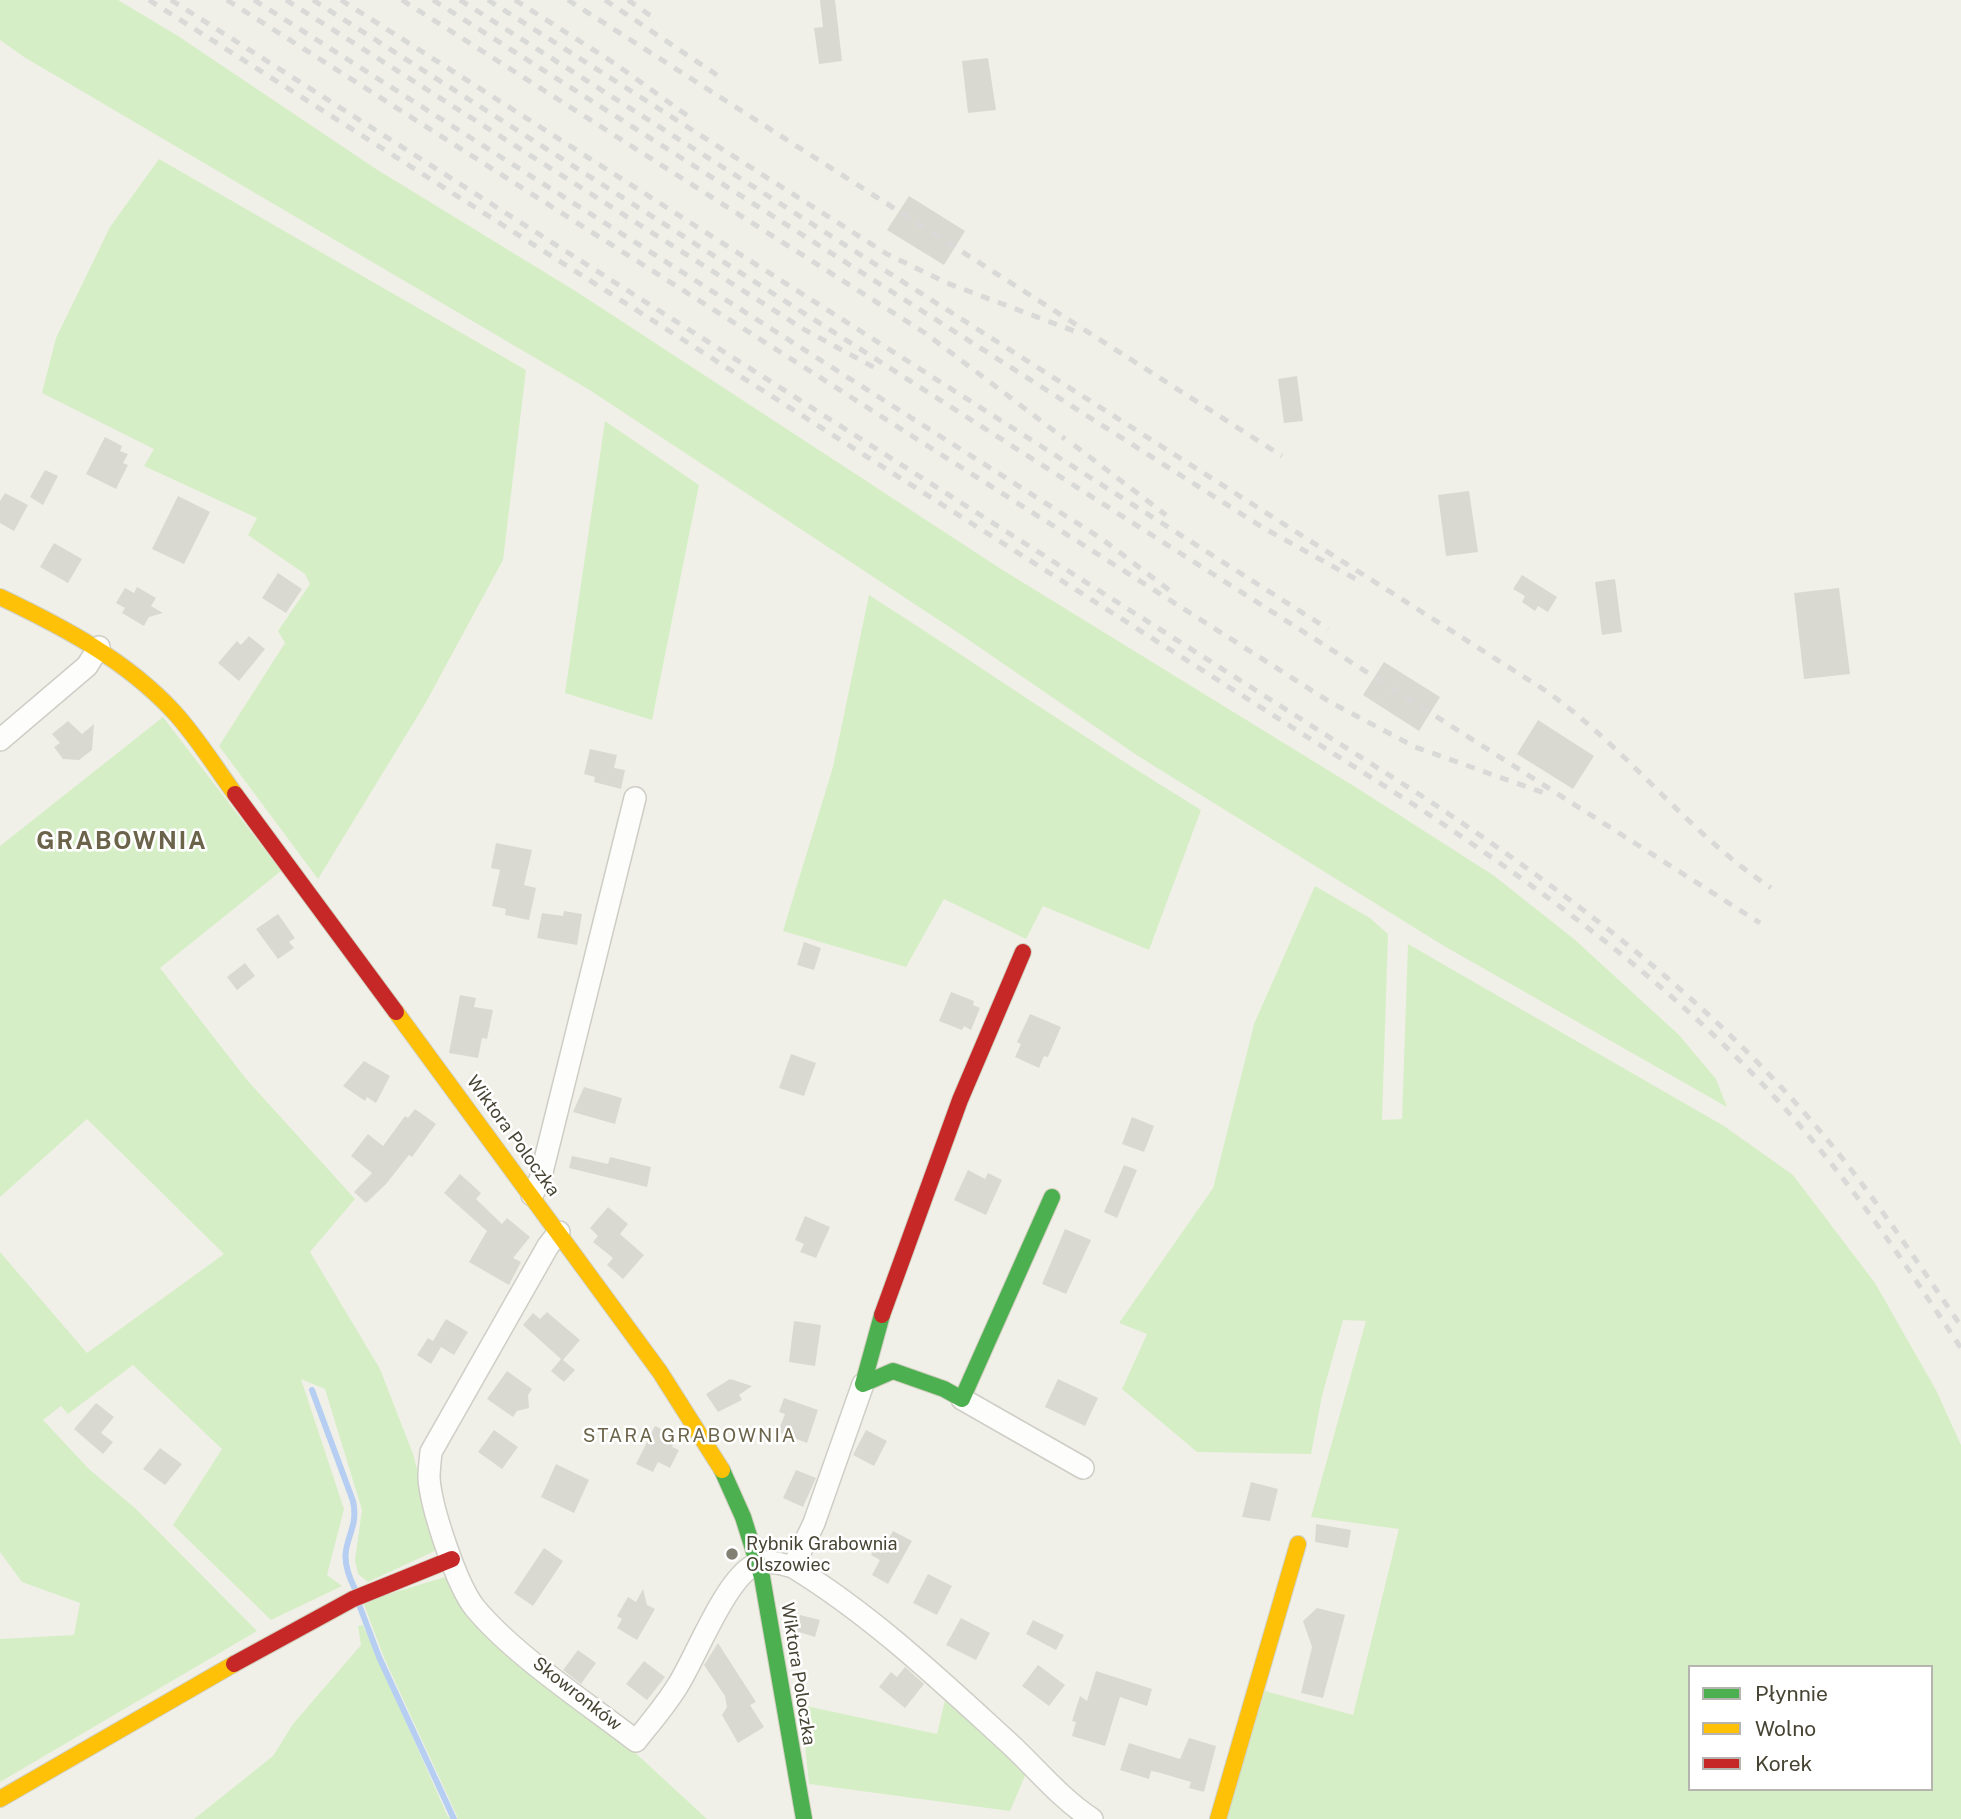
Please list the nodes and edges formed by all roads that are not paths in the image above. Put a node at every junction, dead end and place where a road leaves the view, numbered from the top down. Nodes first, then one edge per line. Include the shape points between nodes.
1 (0, 597) edge
2 (99, 647) junction
3 (0, 740) edge
4 (635, 798) dead end
5 (1023, 952) dead end
6 (532, 1195) junction
7 (1052, 1197) dead end
8 (559, 1232) junction
9 (863, 1384) junction
10 (962, 1399) junction
11 (1083, 1468) dead end
12 (1298, 1544) dead end
13 (452, 1559) junction
14 (758, 1562) junction
15 (793, 1567) junction
16 (0, 1799) edge
17 (804, 1819) edge
18 (1092, 1819) edge
19 (1218, 1819) edge

1 - 2 street, Wiktora Poloczka
2 - 3 street via 87,666
2 - 6 street, Wiktora Poloczka via 144,681 176,714
4 - 6 street via 540,1181
5 - 9 street via 960,1100 874,1336
6 - 8 street, Wiktora Poloczka
7 - 10 street
8 - 13 street, Skowronków via 431,1452 429,1479
8 - 14 street, Wiktora Poloczka via 709,1446
9 - 10 street via 892,1371
9 - 15 street via 814,1523
10 - 11 street
12 - 19 street
13 - 14 street, Skowronków via 463,1588 481,1615 636,1741 679,1684 720,1605
13 - 16 street via 302,1625
14 - 15 street
14 - 17 street, Wiktora Poloczka
15 - 18 street via 885,1631 1056,1792

